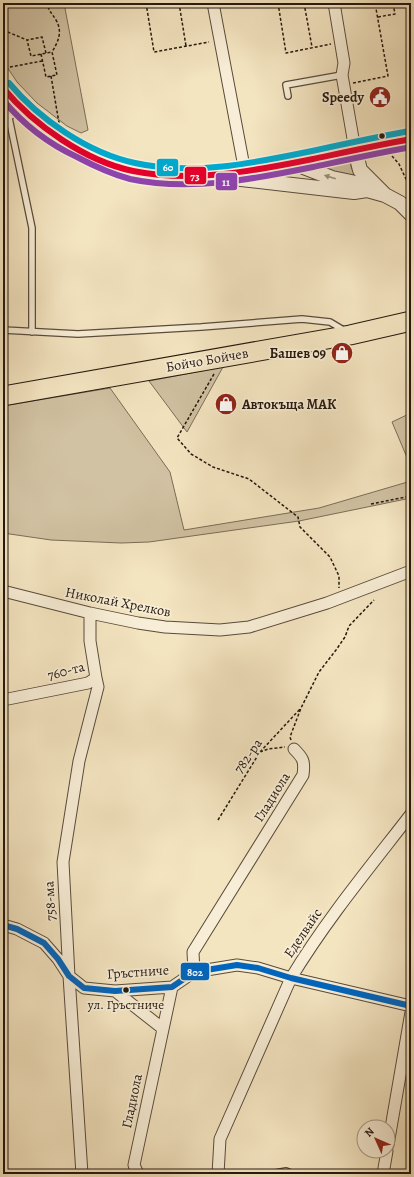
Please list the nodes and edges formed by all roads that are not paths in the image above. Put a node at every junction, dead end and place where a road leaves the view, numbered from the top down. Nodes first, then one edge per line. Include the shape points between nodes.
1 (213, 3) edge
2 (334, 3) edge
3 (342, 80) junction
4 (3, 88) edge
5 (288, 96) dead end
6 (19, 107) junction
7 (3, 110) edge
8 (3, 117) edge
9 (10, 118) junction
10 (411, 139) edge
11 (355, 150) junction
12 (293, 163) junction
13 (245, 172) junction
14 (208, 175) junction
15 (298, 185) junction
16 (367, 190) junction
17 (385, 195) junction
18 (411, 214) edge
19 (408, 319) edge
20 (3, 330) edge
21 (32, 332) junction
22 (350, 335) junction
23 (3, 396) edge
24 (411, 571) edge
25 (3, 591) edge
26 (90, 613) junction
27 (96, 678) junction
28 (3, 700) edge
29 (294, 749) road end
30 (411, 814) edge
31 (3, 925) edge
32 (194, 972) junction
33 (69, 976) junction
34 (291, 978) junction
35 (172, 987) junction
36 (115, 991) junction
37 (411, 1006) edge
38 (411, 1012) edge
39 (162, 1028) junction
40 (392, 1119) edge
41 (386, 1159) edge
42 (82, 1174) edge
43 (138, 1174) edge
44 (218, 1174) edge
45 (270, 1174) edge
46 (293, 1174) edge
47 (383, 1174) edge

1 - 13 street
2 - 3 street via 344,63
3 - 5 lane via 286,85
3 - 11 street
4 - 6 street
6 - 9 lane
6 - 14 street via 62,140 120,167 155,174
7 - 9 lane
8 - 9 lane
9 - 21 lane via 32,228
10 - 11 street
11 - 12 street
11 - 17 street via 360,170
12 - 13 street
12 - 15 street via 290,177
16 -> 12 street via 356,183 332,178
13 - 14 street
14 - 15 street
15 - 16 street via 354,192
16 - 17 street
17 - 18 street via 400,203
19 - 22 highway, Бойчо Бойчев
20 - 21 lane
21 - 22 lane via 78,334 302,319 330,322
22 - 23 highway, Бойчо Бойчев
24 - 26 street, Николай Хрелков via 327,603 249,627 220,630 165,627 138,624
25 - 26 street, Николай Хрелков
26 - 27 street, 760-та via 90,641
27 - 28 street, 760-та via 88,683
27 - 33 street, 758-ма via 98,687 79,761 63,862
29 - 32 street, Гладиола via 305,765 303,775 193,952
30 - 34 street, Еделвайс via 332,917
31 - 33 street, Гръстниче via 44,943
32 - 34 street, Гръстниче via 237,965
32 - 35 street, Гръстниче
33 - 36 street, Гръстниче via 84,988
33 - 42 street, 758-ма
34 - 37 street, Гръстниче
34 - 44 street, Еделвайс via 220,1139
35 - 36 street, Гръстниче
35 - 39 street, Гладиола
36 - 39 street
38 - 40 street
39 - 43 street, Гладиола via 134,1165
41 - 47 street
45 - 46 lane via 286,1171

